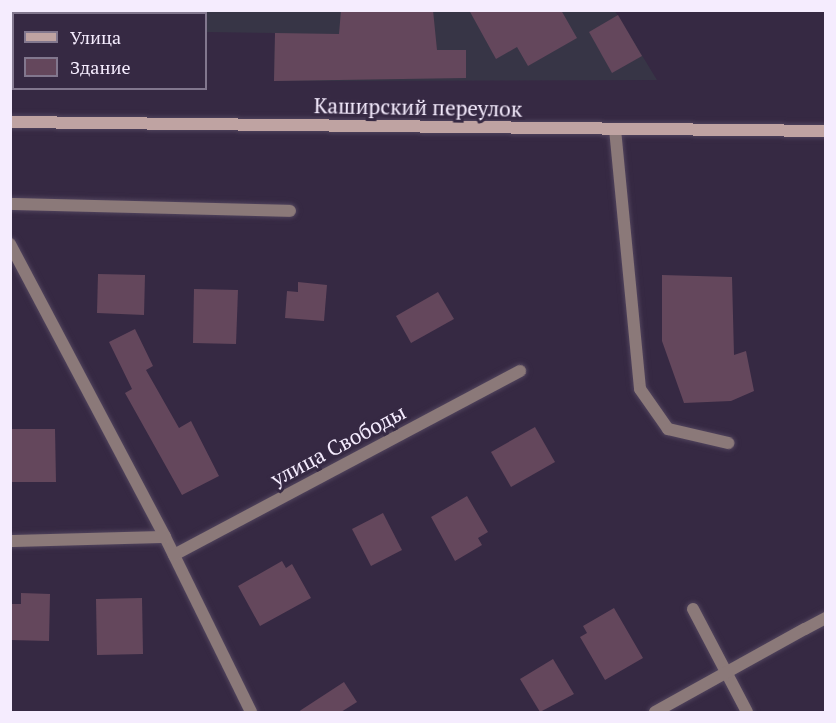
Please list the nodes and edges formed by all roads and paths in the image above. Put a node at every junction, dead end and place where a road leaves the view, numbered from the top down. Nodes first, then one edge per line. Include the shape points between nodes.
1 (10, 122) edge
2 (615, 129) junction
3 (825, 132) edge
4 (10, 204) edge
5 (290, 211) dead end
6 (10, 244) edge
7 (520, 371) dead end
8 (728, 443) dead end
9 (165, 537) junction
10 (10, 541) edge
11 (174, 555) junction
12 (693, 609) dead end
13 (825, 618) edge
14 (727, 675) junction
15 (251, 712) edge
16 (655, 712) edge
17 (747, 712) edge

1 - 2 main road, Каширский переулок
2 - 3 main road, Каширский переулок
2 - 8 street via 640,389 668,429
4 - 5 street
6 - 9 street
7 - 11 street, улица Свободы
9 - 10 street
9 - 11 street
11 - 15 street
12 - 14 street
13 - 14 street
14 - 16 street
14 - 17 street

